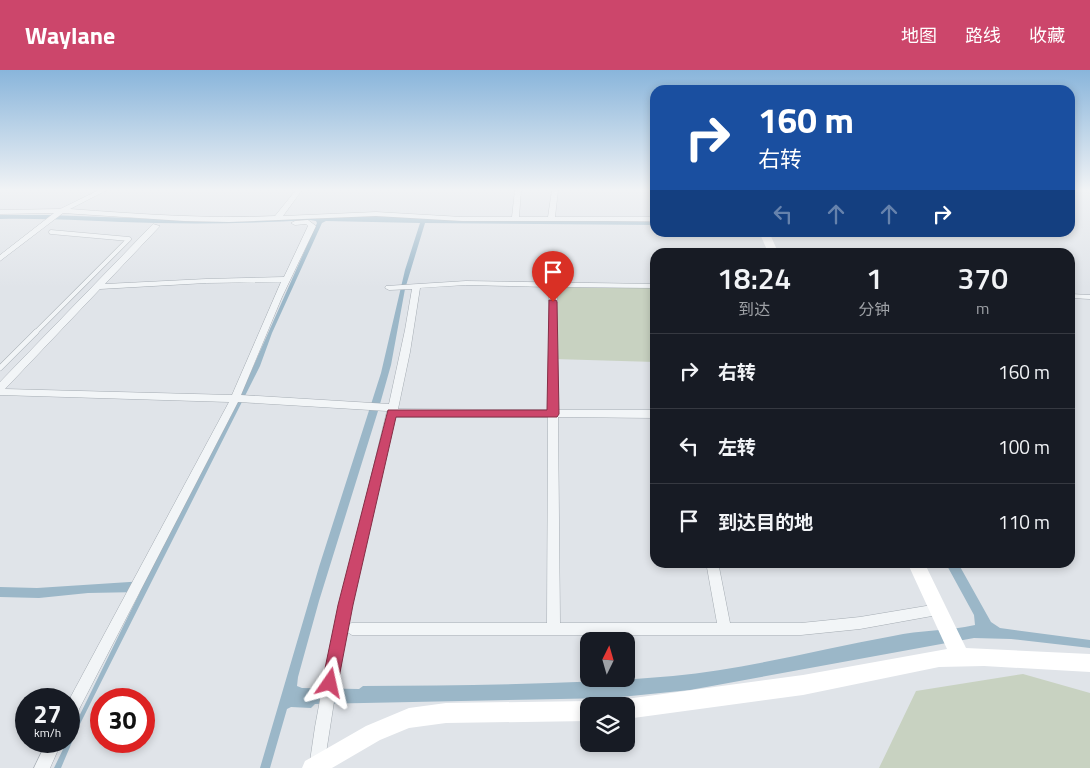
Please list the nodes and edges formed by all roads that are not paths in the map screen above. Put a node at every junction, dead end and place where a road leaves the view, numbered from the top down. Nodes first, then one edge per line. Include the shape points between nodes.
1 (46, 223) edge
2 (294, 223) edge
3 (309, 223) edge
4 (156, 226) dead end
5 (248, 226) dead end
6 (51, 232) dead end
7 (0, 259) edge
8 (287, 279) junction
9 (553, 284) junction
10 (98, 286) junction
11 (416, 286) junction
12 (650, 286) edge
13 (389, 288) dead end
14 (1075, 296) edge
15 (1090, 297) edge
16 (0, 368) edge
17 (0, 388) edge
18 (0, 392) edge
19 (235, 399) junction
20 (392, 410) junction
21 (553, 414) junction
22 (650, 414) edge
23 (713, 568) edge
24 (918, 568) edge
25 (938, 610) junction
26 (352, 629) dead end
27 (554, 629) junction
28 (724, 629) junction
29 (961, 657) junction
30 (1090, 663) edge
31 (80, 693) edge
32 (635, 708) edge
33 (580, 711) edge
34 (49, 753) edge
35 (314, 767) edge
36 (42, 768) edge

1 - 7 street
2 - 5 street
3 - 8 street via 312,226
4 - 10 street
6 - 16 lane via 129,239
8 - 10 street
8 - 19 street
9 - 11 street
9 - 12 street
9 - 21 street
10 - 17 street
11 - 13 street
11 - 20 street
14 - 15 street
18 - 19 street
19 - 20 street
19 - 31 street
20 - 21 street
20 - 35 street via 346,605
21 - 22 street
21 - 27 street
23 - 28 street
24 - 25 main road
25 - 28 street via 801,629
25 - 29 main road
26 - 27 street
27 - 28 street
29 - 30 main road
29 - 32 main road via 939,658 804,685
33 - 35 main road via 446,713 409,718 373,732
34 - 36 street

